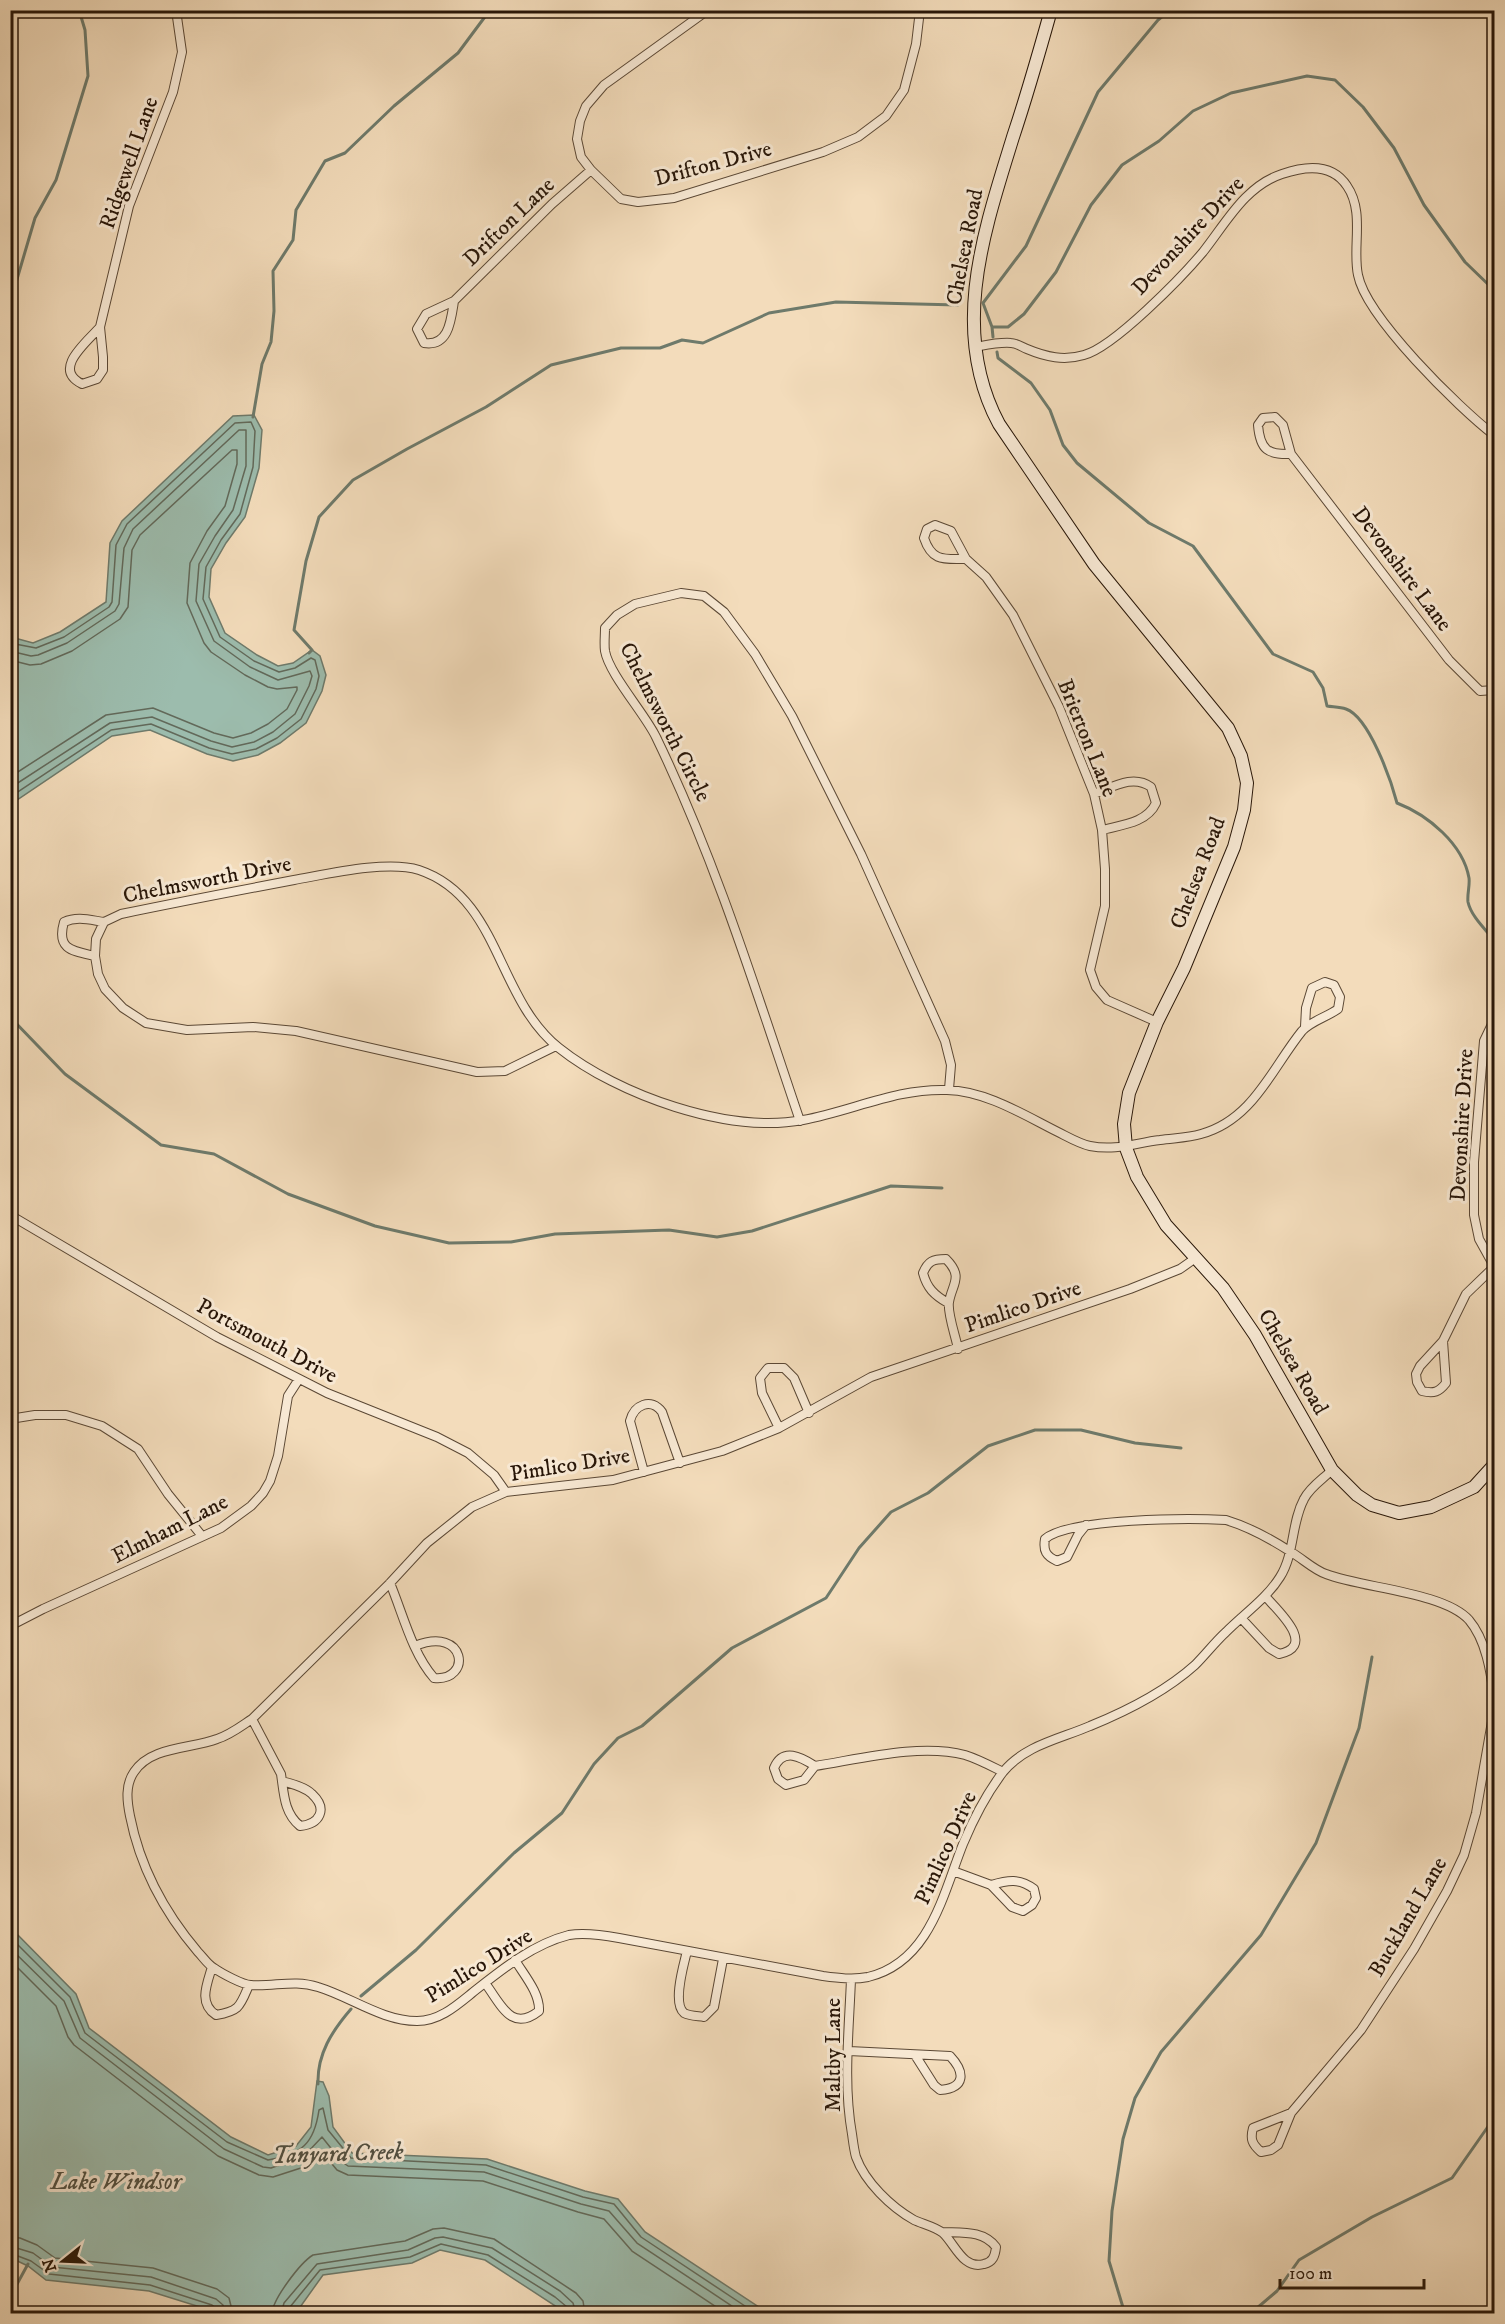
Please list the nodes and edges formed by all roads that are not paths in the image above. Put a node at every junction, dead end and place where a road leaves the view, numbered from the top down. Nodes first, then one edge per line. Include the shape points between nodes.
1 (176, 10) edge
2 (708, 10) edge
3 (920, 10) edge
4 (1051, 10) edge
5 (591, 170) junction
6 (454, 301) junction
7 (100, 327) junction
8 (975, 346) junction
9 (1494, 435) edge
10 (1292, 454) junction
11 (966, 560) junction
12 (1494, 690) edge
13 (1094, 794) junction
14 (1102, 830) junction
15 (104, 922) junction
16 (95, 956) junction
17 (1494, 1020) edge
18 (1157, 1022) junction
19 (1305, 1027) junction
20 (556, 1046) junction
21 (949, 1089) junction
22 (800, 1120) junction
23 (1126, 1148) junction
24 (10, 1215) edge
25 (1197, 1257) junction
26 (1494, 1267) edge
27 (948, 1304) junction
28 (1443, 1341) junction
29 (958, 1348) junction
30 (299, 1379) junction
31 (809, 1413) junction
32 (10, 1419) edge
33 (779, 1428) junction
34 (680, 1463) junction
35 (1494, 1465) edge
36 (1332, 1470) junction
37 (644, 1472) junction
38 (506, 1492) junction
39 (1086, 1525) junction
40 (202, 1536) junction
41 (1291, 1551) junction
42 (390, 1583) junction
43 (1265, 1596) junction
44 (1240, 1618) junction
45 (10, 1626) edge
46 (415, 1646) junction
47 (1494, 1697) edge
48 (1494, 1710) edge
49 (252, 1719) junction
50 (815, 1766) junction
51 (1003, 1772) junction
52 (282, 1781) junction
53 (953, 1871) junction
54 (991, 1885) junction
55 (687, 1951) junction
56 (723, 1959) junction
57 (515, 1960) junction
58 (212, 1968) junction
59 (852, 1979) junction
60 (485, 1983) junction
61 (249, 1985) junction
62 (849, 2051) junction
63 (915, 2055) junction
64 (1291, 2113) junction
65 (942, 2232) junction

1 - 7 street, Ridgewell Lane via 182,52 173,92 129,206
2 - 5 street, Drifton Drive via 604,85 586,106 578,140 581,157
3 - 5 street, Drifton Drive via 904,90 886,116 858,137 823,152 674,198 638,202 621,199
4 - 8 street, Chelsea Road via 990,209 972,312
5 - 6 street, Drifton Lane
6 - 6 street, Drifton Lane via 426,314 420,322 417,329 424,343 444,339
7 - 7 street, Ridgewell Lane via 72,360 71,376 82,384 97,379 103,370
8 - 9 street, Devonshire Drive via 1012,343 1048,358 1086,355 1104,346 1202,253 1249,194 1270,178 1314,167 1332,171 1347,186 1354,203 1357,274 1363,292 1411,355 1472,418
8 - 18 street, Chelsea Road via 979,375 999,424 1094,564 1222,720 1240,756 1247,783 1234,847
10 - 10 street, Devonshire Lane via 1283,424 1275,417 1263,418 1258,425 1264,448 1275,455
10 - 12 street, Devonshire Lane via 1449,660 1480,691
11 - 11 street, Brierton Lane via 951,531 935,525 927,529 924,538 933,554 941,559
11 - 13 street, Brierton Lane via 986,577 1013,615 1059,707
13 - 14 street, Brierton Lane
13 - 14 street via 1138,780 1151,787 1155,795 1156,803 1146,816
14 - 18 street, Brierton Lane via 1105,906 1090,970 1096,987 1107,1000
15 - 16 street, Chelmsworth Drive via 96,939
15 - 16 street via 78,918 64,922 65,946
15 - 20 street, Chelmsworth Drive via 126,913 347,871 416,869 442,880 465,898 520,1000
16 - 20 street, Chelmsworth Drive via 105,989 134,1017 146,1023 187,1030 253,1027 296,1031 477,1072 505,1071
17 - 26 street, Devonshire Drive via 1484,1041 1474,1162 1474,1215 1479,1239
18 - 23 street, Chelsea Road via 1129,1093 1124,1124
19 - 19 street via 1338,1009 1340,997 1334,985 1324,982 1312,988
19 - 23 street, Chelmsworth Drive via 1255,1100 1231,1120 1203,1134
20 - 22 street, Chelmsworth Drive via 596,1075 664,1104 747,1122
21 - 22 street, Chelmsworth Drive via 887,1096
21 - 22 street, Chelmsworth Circle via 951,1065 945,1041 824,778 755,654 724,612 705,596 681,593 635,604 605,628 605,653 655,734 693,816 729,909
21 - 23 street, Chelmsworth Drive via 980,1095 1088,1146
23 - 25 street, Chelsea Road via 1137,1177 1167,1225
24 - 30 street, Portsmouth Drive via 217,1337
25 - 29 street, Pimlico Drive via 1180,1269 1130,1289
25 - 36 street, Chelsea Road via 1255,1335
26 - 28 street via 1466,1294
27 - 27 street via 956,1275 946,1260 935,1259 923,1272 926,1283 933,1295
27 - 29 street
28 - 28 street via 1416,1374 1422,1391 1440,1391 1446,1383
29 - 31 street, Pimlico Drive via 871,1377
30 - 38 street, Portsmouth Drive via 437,1437 468,1454 494,1475
30 - 40 street, Elmham Lane via 288,1396 278,1456 263,1493 237,1517
31 - 33 street, Pimlico Drive
31 - 33 street via 794,1378 784,1368 768,1368 760,1378 762,1393
32 - 40 street via 35,1414 66,1415 102,1426 138,1449
33 - 34 street, Pimlico Drive
34 - 37 street, Pimlico Drive
34 - 37 street via 662,1412 657,1405 642,1405 632,1412 630,1421
35 - 36 street, Chelsea Road via 1474,1487 1431,1507 1399,1512 1372,1505 1356,1495
36 - 41 street, Pimlico Drive via 1304,1499
37 - 38 street, Pimlico Drive via 613,1480
38 - 42 street, Pimlico Drive via 472,1507 427,1544
39 - 39 street via 1051,1534 1043,1548 1048,1556 1057,1561 1067,1557
39 - 41 street via 1226,1520 1244,1525
40 - 45 street, Elmham Lane
41 - 43 street, Pimlico Drive via 1281,1576
41 - 47 street via 1324,1574 1453,1608 1468,1619 1484,1649
42 - 46 street
42 - 49 street, Pimlico Drive
43 - 44 street, Pimlico Drive
43 - 44 street via 1292,1626 1296,1636 1289,1652 1280,1654 1269,1648
44 - 51 street, Pimlico Drive via 1173,1684 1091,1726 1042,1743
46 - 46 street via 434,1678 445,1679 458,1668 453,1646 444,1641 431,1639
48 - 64 street, Buckland Lane via 1476,1812 1464,1856 1448,1891 1361,2030
49 - 52 street
49 - 58 street, Pimlico Drive via 214,1740 183,1746 143,1762 129,1785 127,1798 135,1842 150,1881 183,1934
50 - 50 street via 791,1755 782,1756 774,1768 778,1779 786,1785 804,1780
50 - 51 street via 890,1755 949,1752 982,1761
51 - 53 street, Pimlico Drive via 973,1822
52 - 52 street via 291,1818 300,1826 318,1819 321,1810 312,1793
53 - 54 street
53 - 59 street, Pimlico Drive via 939,1911 913,1951 882,1973
54 - 54 street via 1012,1907 1023,1911 1036,1898 1034,1889 1016,1880
55 - 56 street, Pimlico Drive
55 - 56 street via 678,1997 684,2013 694,2016 704,2017 714,2007
55 - 57 street, Pimlico Drive via 595,1934 571,1935
56 - 59 street, Pimlico Drive
57 - 60 street, Pimlico Drive
57 - 60 street via 537,1996 539,2011 532,2017 517,2020 510,2016
58 - 61 street, Pimlico Drive
58 - 61 street via 205,2000 216,2015 240,2007
59 - 62 street, Maltby Lane
60 - 61 street, Pimlico Drive via 452,2010 417,2021 392,2017 317,1986 287,1982
62 - 63 street
62 - 65 street, Maltby Lane via 846,2090 856,2157 870,2181 893,2205 912,2219
63 - 63 street via 940,2090 959,2081 960,2067 950,2056
64 - 64 street, Buckland Lane via 1253,2128 1253,2145 1261,2152 1278,2145
65 - 65 street, Maltby Lane via 990,2239 996,2247 995,2256 989,2263 968,2262

